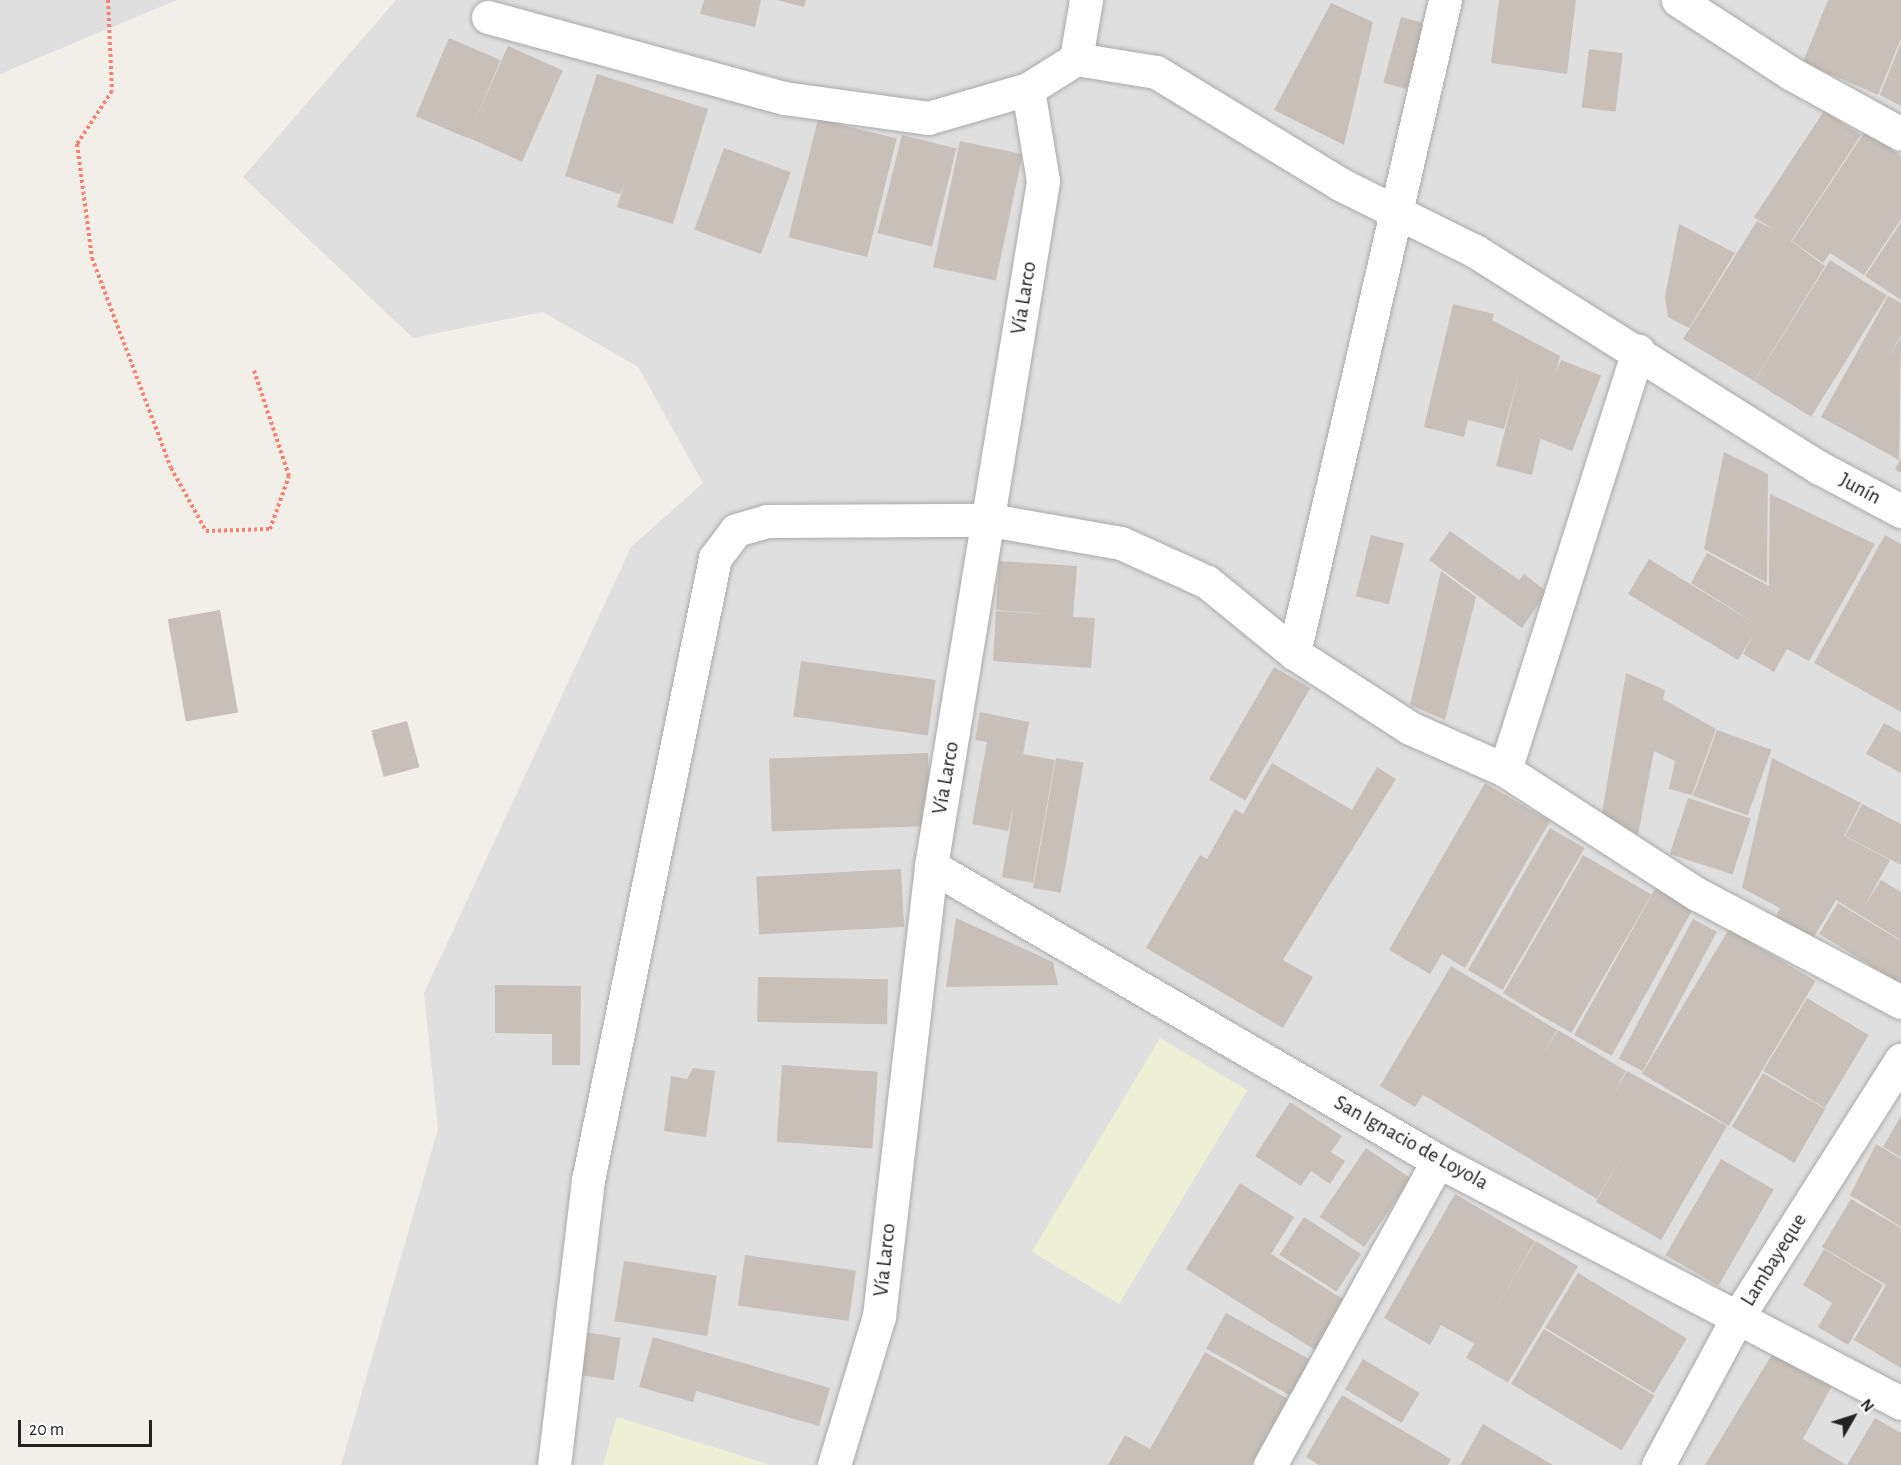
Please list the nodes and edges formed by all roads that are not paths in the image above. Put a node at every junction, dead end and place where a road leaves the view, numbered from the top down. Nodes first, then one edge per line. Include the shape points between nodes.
1 (1086, 0) edge
2 (1445, 0) edge
3 (1678, 0) edge
4 (488, 17) dead end
5 (1076, 59) junction
6 (1028, 89) junction
7 (1901, 134) edge
8 (1398, 213) junction
9 (1638, 351) junction
10 (1901, 511) edge
11 (990, 520) junction
12 (1293, 653) junction
13 (1505, 770) junction
14 (931, 866) junction
15 (1901, 1002) edge
16 (1901, 1060) edge
17 (1438, 1161) junction
18 (1737, 1318) junction
19 (1901, 1403) edge
20 (554, 1465) edge
21 (834, 1465) edge
22 (1270, 1465) edge
23 (1658, 1465) edge

1 - 5 street
2 - 8 street
3 - 7 street via 1792,74
4 - 6 street via 784,98 928,118
5 - 6 street
5 - 8 street, Junín via 1156,72
6 - 11 street, Vía Larco via 1043,182
8 - 9 street, Junín via 1475,251
8 - 12 street
9 - 10 street, Junín via 1820,468
9 - 13 street
11 - 12 street via 1121,543 1207,582
11 - 14 street, Vía Larco
11 - 20 street via 767,521 736,530 715,558 588,1180
12 - 13 street via 1410,728
13 - 15 street via 1697,894
14 - 17 street, San Ignacio de Loyola
14 - 21 street, Vía Larco via 879,1316
16 - 18 street, Lambayeque
17 - 18 street, San Ignacio de Loyola
17 - 22 street
18 - 19 street, San Ignacio de Loyola
18 - 23 street, Lambayeque

